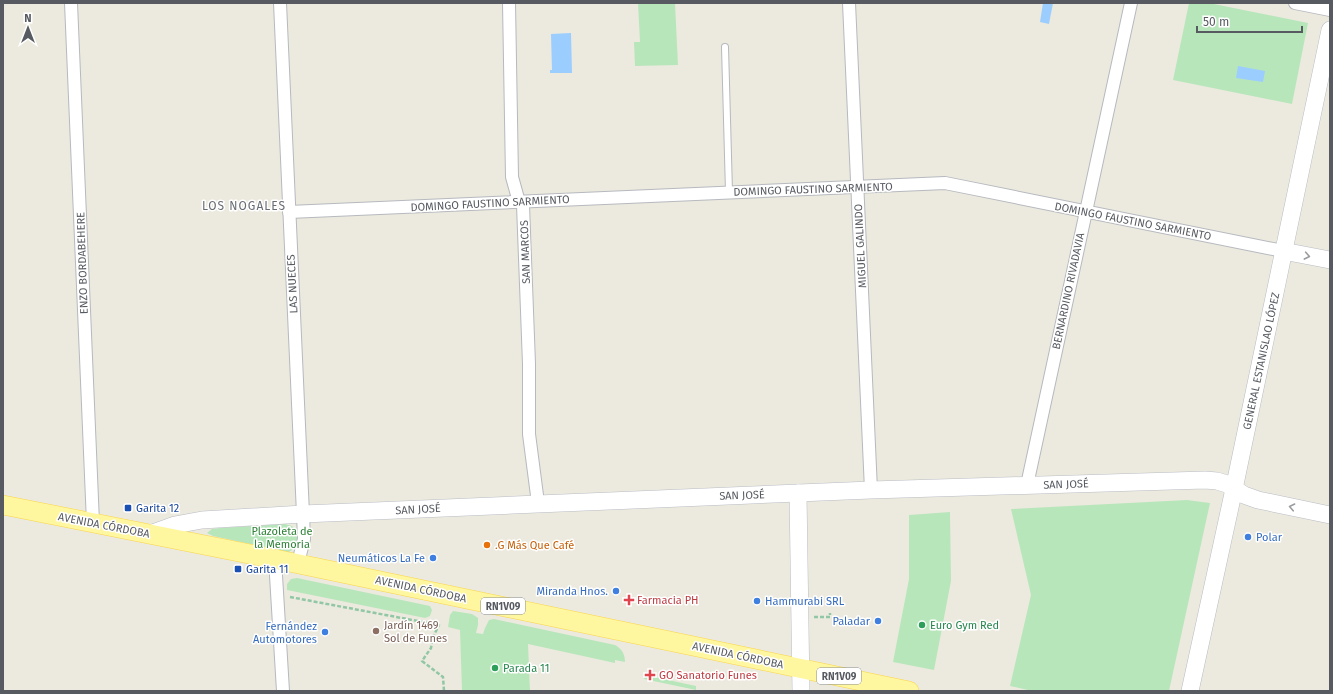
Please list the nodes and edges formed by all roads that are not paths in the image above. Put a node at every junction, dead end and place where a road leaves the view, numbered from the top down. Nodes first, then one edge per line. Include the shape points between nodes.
1 (71, 3) edge
2 (280, 3) edge
3 (509, 3) edge
4 (849, 3) edge
5 (1131, 3) edge
6 (1295, 3) edge
7 (1330, 10) edge
8 (1330, 30) edge
9 (725, 47) dead end
10 (858, 187) junction
11 (729, 192) junction
12 (519, 202) junction
13 (1085, 211) junction
14 (289, 212) junction
15 (1283, 251) junction
16 (1330, 260) edge
17 (1027, 485) junction
18 (1234, 489) junction
19 (872, 490) junction
20 (798, 493) junction
21 (538, 503) junction
22 (3, 505) edge
23 (38, 512) junction
24 (303, 514) junction
25 (3, 515) edge
26 (1330, 515) edge
27 (93, 523) junction
28 (150, 534) junction
29 (275, 558) junction
30 (298, 563) junction
31 (801, 668) junction
32 (284, 691) edge
33 (801, 691) edge
34 (909, 691) edge
35 (1190, 691) edge

1 - 27 street, ENZO BORDABEHERE
2 - 14 street, LAS NUECES
3 - 12 street, SAN MARCOS via 512,177
4 - 10 street, MIGUEL GALINDO
5 - 13 street, BERNARDINO RIVADAVIA
6 - 7 street
8 - 15 street, GENERAL ESTANISLAO LÓPEZ
9 - 11 lane
10 - 11 street, DOMINGO FAUSTINO SARMIENTO
10 - 13 street, DOMINGO FAUSTINO SARMIENTO via 945,183
10 - 19 street, MIGUEL GALINDO
11 - 12 street, DOMINGO FAUSTINO SARMIENTO
12 - 14 street, DOMINGO FAUSTINO SARMIENTO
12 - 21 street, SAN MARCOS via 523,205 529,434
13 - 15 street, DOMINGO FAUSTINO SARMIENTO
13 - 17 street, BERNARDINO RIVADAVIA
14 - 24 street, LAS NUECES
15 -> 16 street, DOMINGO FAUSTINO SARMIENTO
15 - 18 street, GENERAL ESTANISLAO LÓPEZ
17 - 18 street, SAN JOSÉ via 1205,480 1218,481
17 - 19 street, SAN JOSÉ
26 -> 18 street, SAN JOSÉ via 1258,500
18 - 35 street, GENERAL ESTANISLAO LÓPEZ
19 - 20 street, SAN JOSÉ
20 - 21 street, SAN JOSÉ
20 - 31 street
21 - 24 street, SAN JOSÉ
22 - 23 main road, AVENIDA CÓRDOBA / RN1V09
23 - 25 street
23 - 27 main road, AVENIDA CÓRDOBA / RN1V09
24 - 28 street, SAN JOSÉ via 202,520 175,525
24 - 30 street, LAS NUECES via 304,539
27 - 28 main road, AVENIDA CÓRDOBA / RN1V09
28 - 29 main road, AVENIDA CÓRDOBA / RN1V09
29 - 30 main road, AVENIDA CÓRDOBA / RN1V09
29 - 32 street
30 - 31 main road, AVENIDA CÓRDOBA / RN1V09
31 - 33 street
31 - 34 main road, AVENIDA CÓRDOBA / RN1V09

